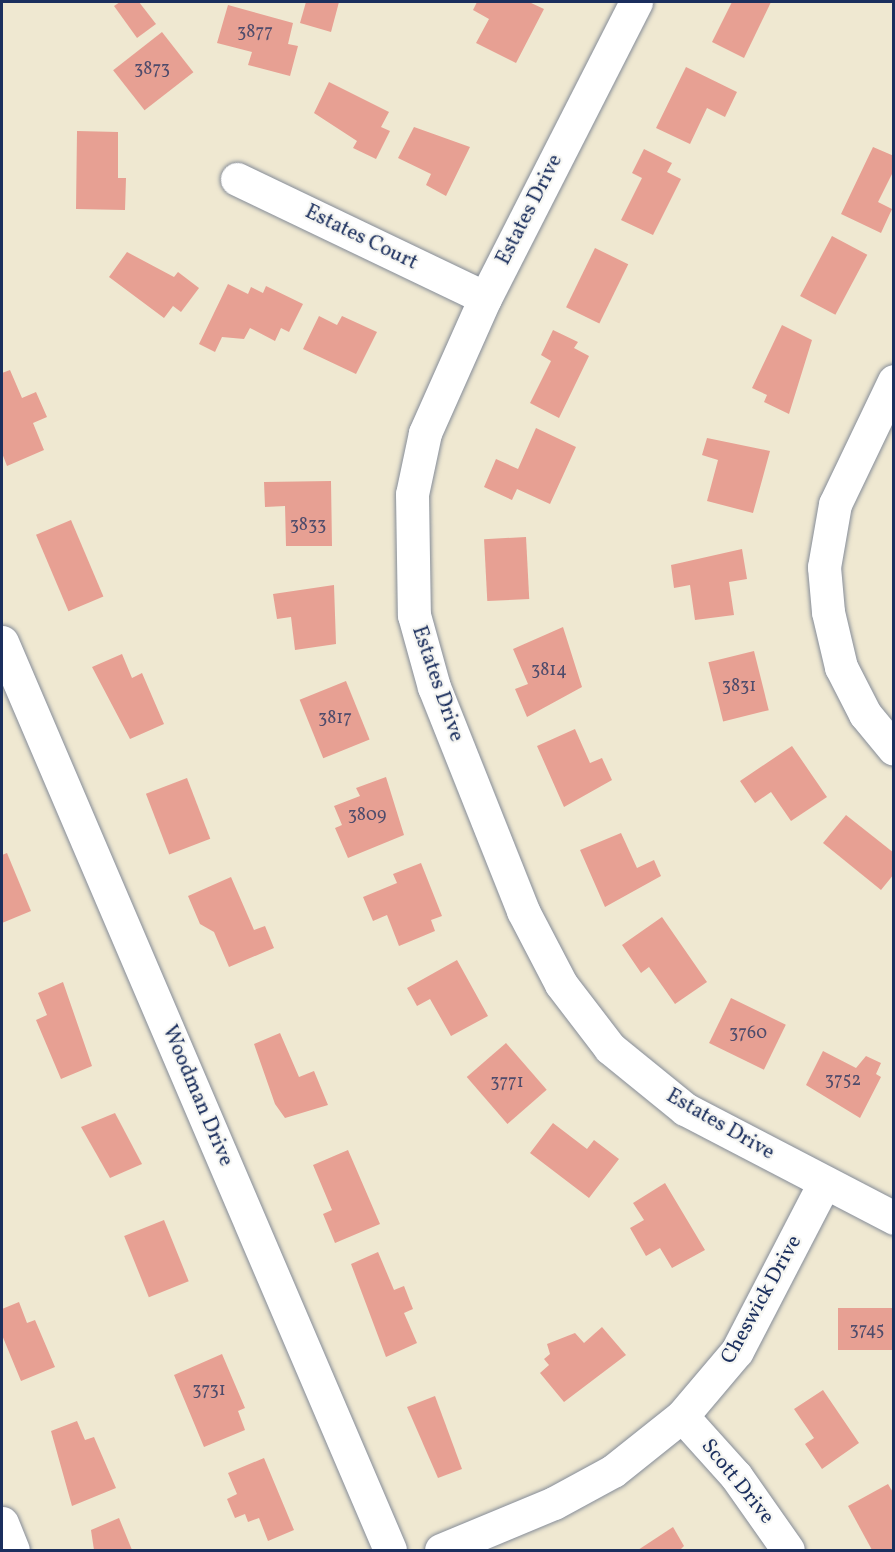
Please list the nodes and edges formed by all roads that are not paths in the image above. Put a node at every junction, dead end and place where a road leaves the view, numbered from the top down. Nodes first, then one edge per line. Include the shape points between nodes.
1 (636, 2) edge
2 (237, 178) dead end
3 (485, 298) junction
4 (894, 381) edge
5 (2, 642) edge
6 (894, 749) edge
7 (824, 1183) junction
8 (894, 1218) edge
9 (682, 1416) junction
10 (2, 1523) edge
11 (13, 1551) edge
12 (390, 1551) edge
13 (441, 1551) edge
14 (788, 1551) edge

1 - 3 street, Estates Drive
2 - 3 street, Estates Court
3 - 7 street, Estates Drive via 425,433 412,494 414,615 434,687 523,911 561,984 610,1048 685,1109
4 - 6 street via 836,504 824,567 828,612 841,667 865,714
5 - 12 street, Woodman Drive
7 - 8 street, Estates Drive
7 - 9 street, Cheswick Drive via 737,1351
9 - 13 street, Cheswick Drive via 613,1471 554,1503
9 - 14 street, Scott Drive via 736,1476
10 - 11 street

